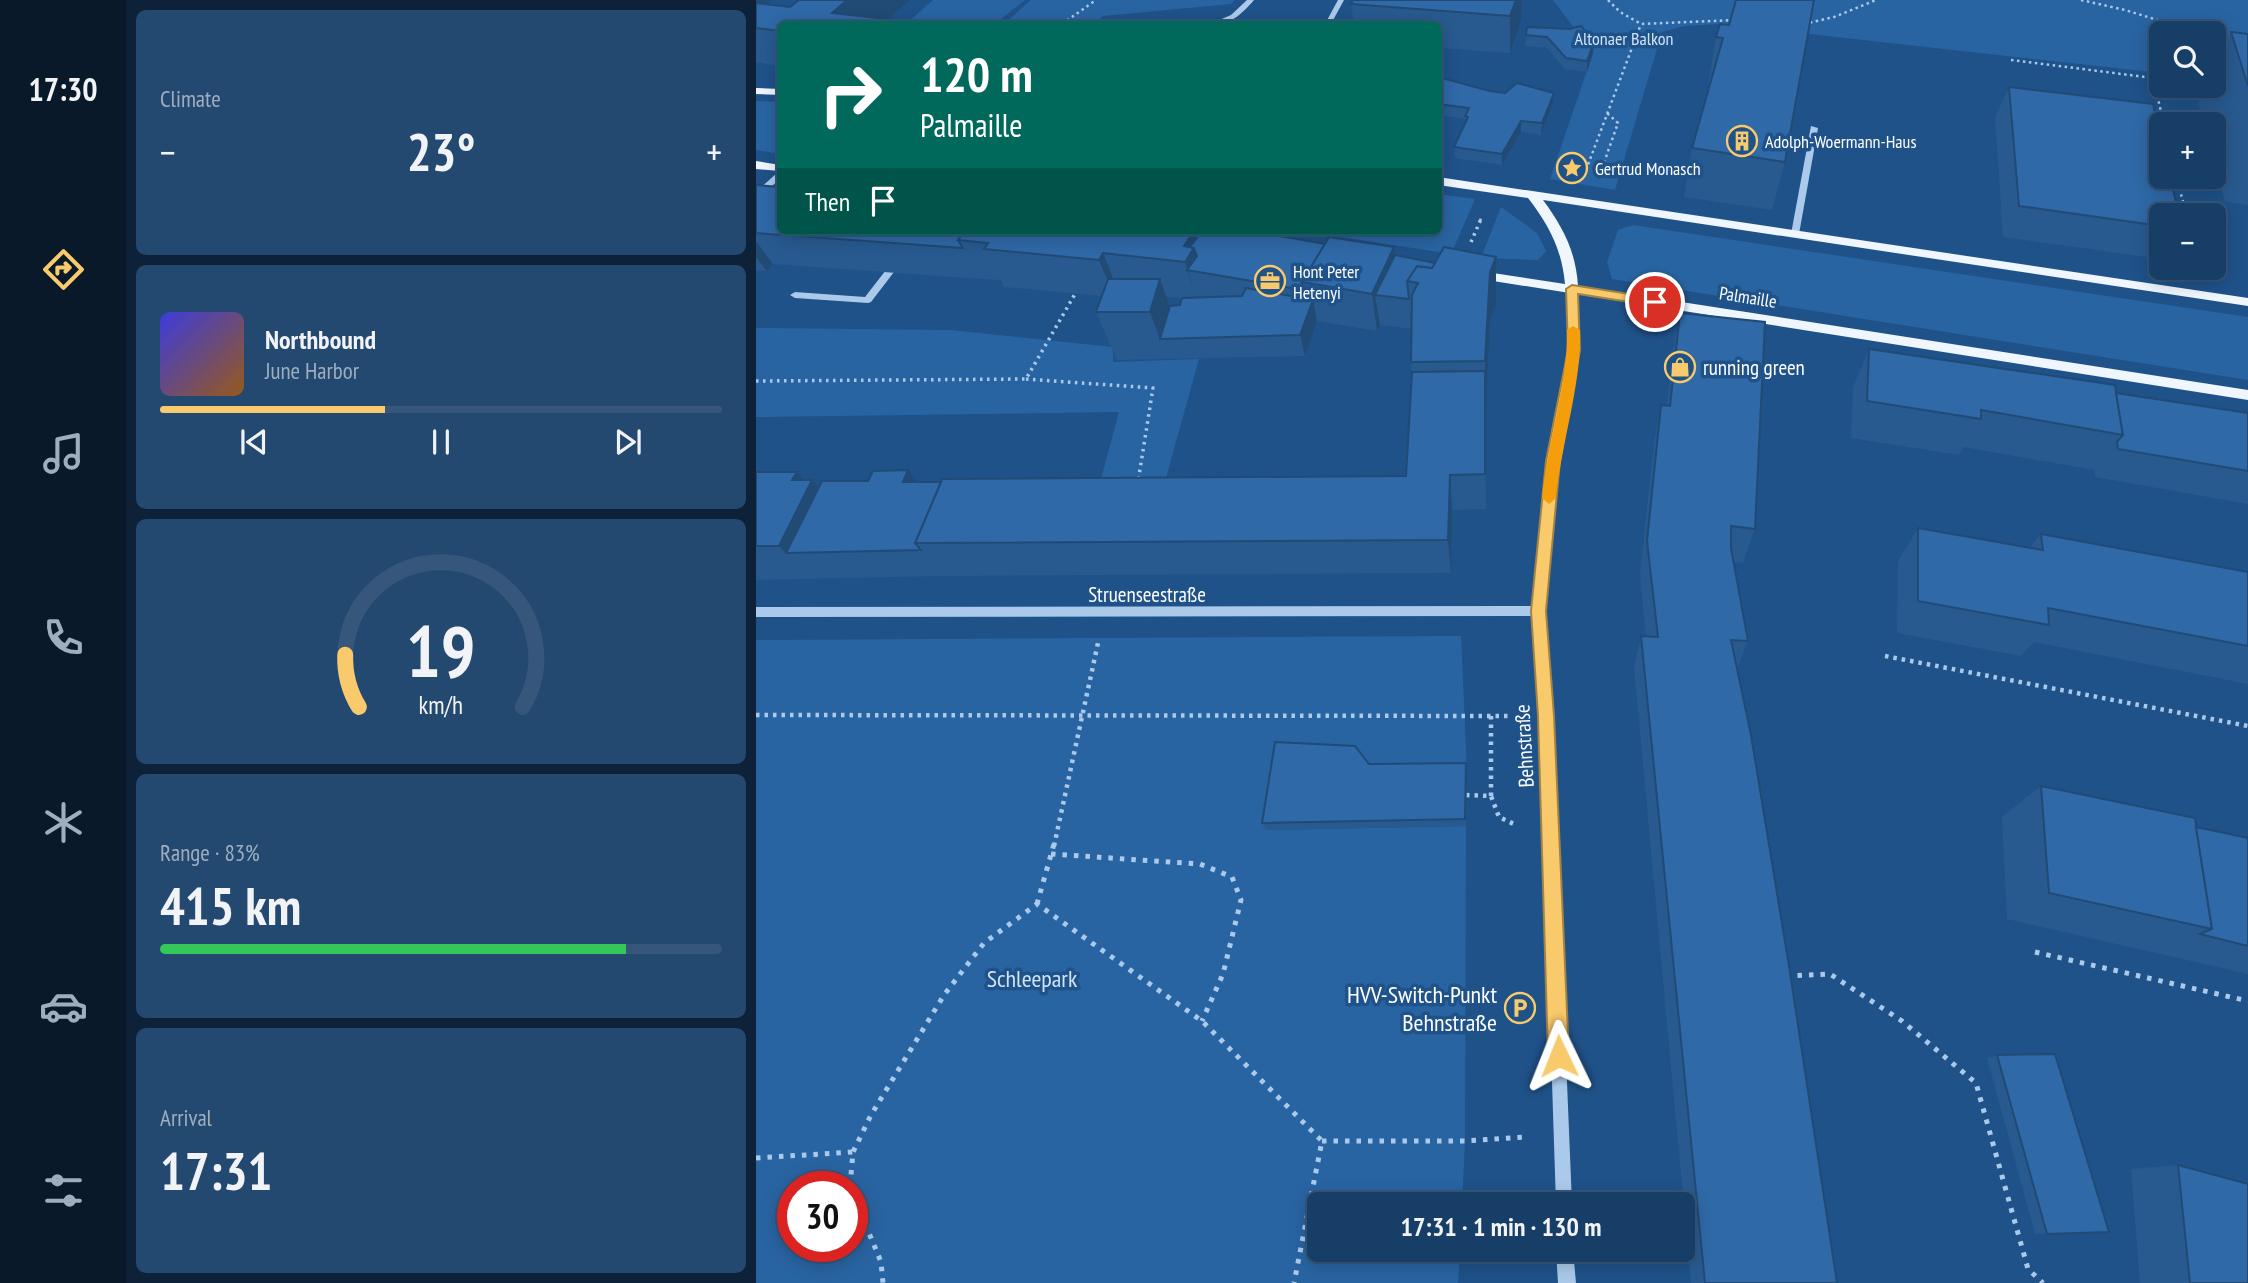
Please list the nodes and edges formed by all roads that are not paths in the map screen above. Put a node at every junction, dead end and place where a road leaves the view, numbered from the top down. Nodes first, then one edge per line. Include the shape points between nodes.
1 (1251, 0) edge
2 (1341, 0) edge
3 (1223, 21) edge
4 (1330, 21) edge
5 (756, 91) edge
6 (777, 92) edge
7 (1814, 128) dead end
8 (756, 165) edge
9 (777, 168) edge
10 (777, 178) edge
11 (1442, 182) edge
12 (1532, 195) junction
13 (756, 197) edge
14 (1795, 234) junction
15 (1458, 271) edge
16 (889, 272) edge
17 (1572, 289) junction
18 (795, 295) dead end
19 (2248, 302) edge
20 (2248, 395) edge
21 (1539, 611) junction
22 (756, 612) edge
23 (1564, 1192) edge
24 (1566, 1262) edge
25 (1567, 1283) edge

1 - 3 street via 1234,17
2 - 4 street
5 - 6 main road
7 - 14 street
8 - 9 main road
10 - 13 lane
11 - 12 main road
12 - 14 main road
12 - 17 main road via 1562,235
14 - 19 main road
15 - 17 main road, Palmaille
16 - 18 street via 868,300
17 - 20 main road, Palmaille
17 - 21 street, Behnstraße via 1574,350 1553,461
21 - 22 street, Struenseestraße
21 - 23 street, Behnstraße
24 - 25 street

